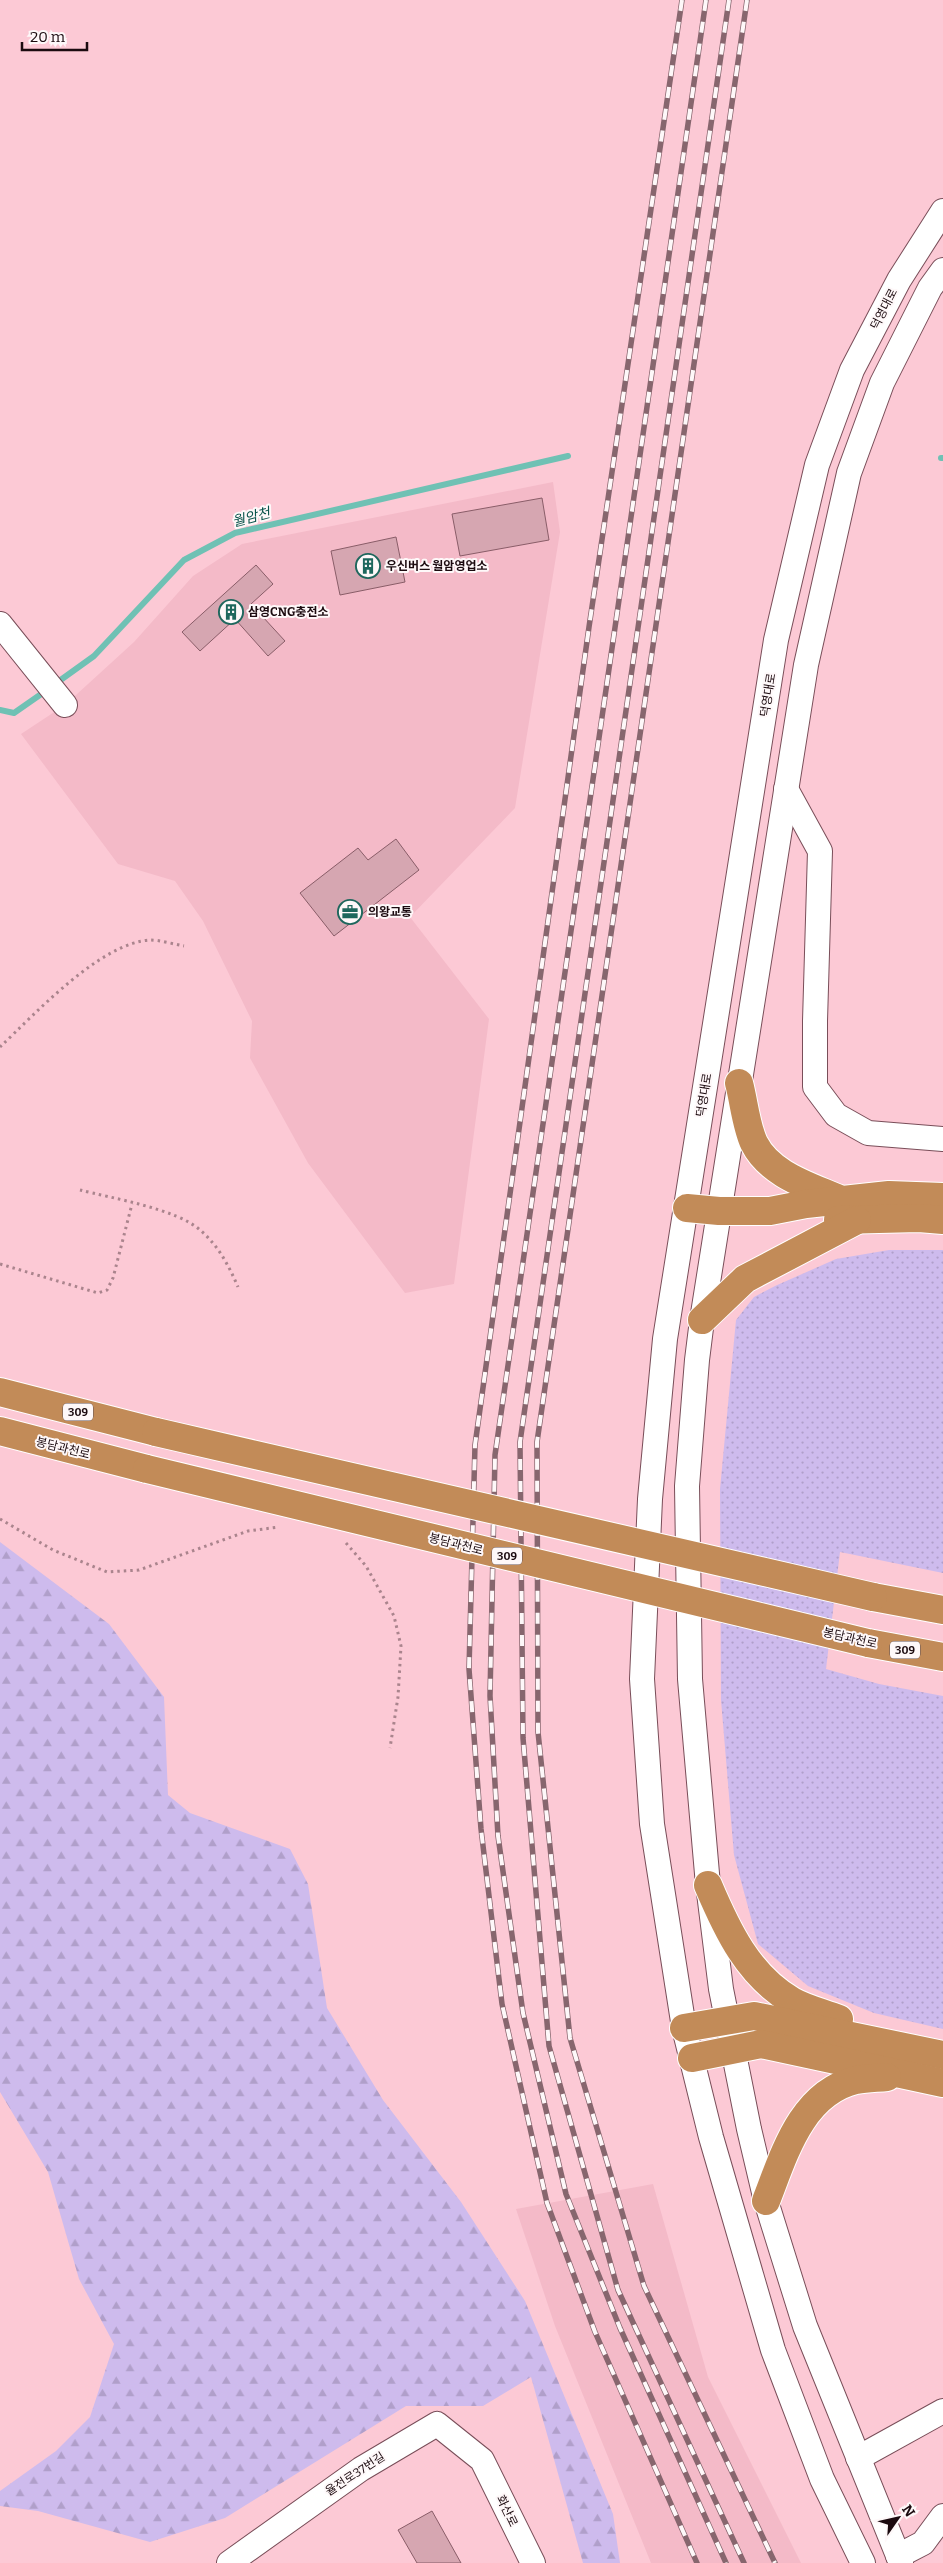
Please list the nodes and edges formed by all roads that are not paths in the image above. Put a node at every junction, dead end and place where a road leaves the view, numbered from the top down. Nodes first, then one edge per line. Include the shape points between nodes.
1 (943, 211) edge
2 (943, 270) edge
3 (0, 624) edge
4 (65, 705) dead end
5 (786, 789) junction
6 (739, 1083) junction
7 (943, 1139) edge
8 (943, 1197) edge
9 (686, 1208) junction
10 (850, 1210) junction
11 (719, 1211) junction
12 (943, 1220) edge
13 (702, 1320) junction
14 (0, 1392) edge
15 (0, 1431) edge
16 (943, 1610) edge
17 (943, 1656) edge
18 (708, 1885) junction
19 (727, 2021) junction
20 (684, 2028) junction
21 (872, 2039) junction
22 (733, 2048) junction
23 (943, 2055) edge
24 (692, 2058) junction
25 (907, 2075) junction
26 (943, 2083) edge
27 (766, 2201) junction
28 (943, 2411) edge
29 (858, 2458) junction
30 (482, 2460) joint
31 (943, 2516) edge
32 (900, 2560) edge
33 (229, 2563) edge
34 (533, 2563) edge
35 (863, 2563) edge

1 - 9 street, 덕영대로 via 899,280 852,370 817,465 776,640
2 - 5 street via 930,288 882,383 849,473 806,665
3 - 4 street
5 - 6 street
5 - 7 street via 820,851 815,1087 836,1115 868,1133
6 - 10 highway via 754,1143 767,1160 789,1178
6 - 11 street
8 - 10 highway via 889,1196
9 - 11 highway
9 - 20 street, 덕영대로 via 665,1339 650,1499 642,1679 652,1824
10 - 11 highway via 808,1221 770,1211
10 - 12 highway
10 - 13 highway via 745,1279
11 - 13 street
13 - 18 street via 687,1486 690,1679
14 - 16 highway, 309, bridge via 156,1432 874,1597
15 - 17 highway, 봉담과천로 / 309, bridge via 147,1470 868,1643
18 - 19 street
18 - 21 highway via 725,1925 752,1969 792,2001 841,2020
19 - 20 highway
19 - 21 highway via 754,2016
19 - 22 street
20 - 24 street, 덕영대로
21 - 23 highway
22 - 24 highway
22 - 25 highway via 761,2044
22 - 27 street
24 - 35 street, 덕영대로 via 729,2203 773,2350 822,2479
25 - 26 highway
25 - 27 highway via 855,2080 825,2095 801,2120
27 - 29 street via 805,2326
28 - 29 street
29 - 32 street
30 - 33 street, 율전로37번길 via 437,2424 361,2469
30 - 34 street, 화산로
31 - 32 street via 923,2543

